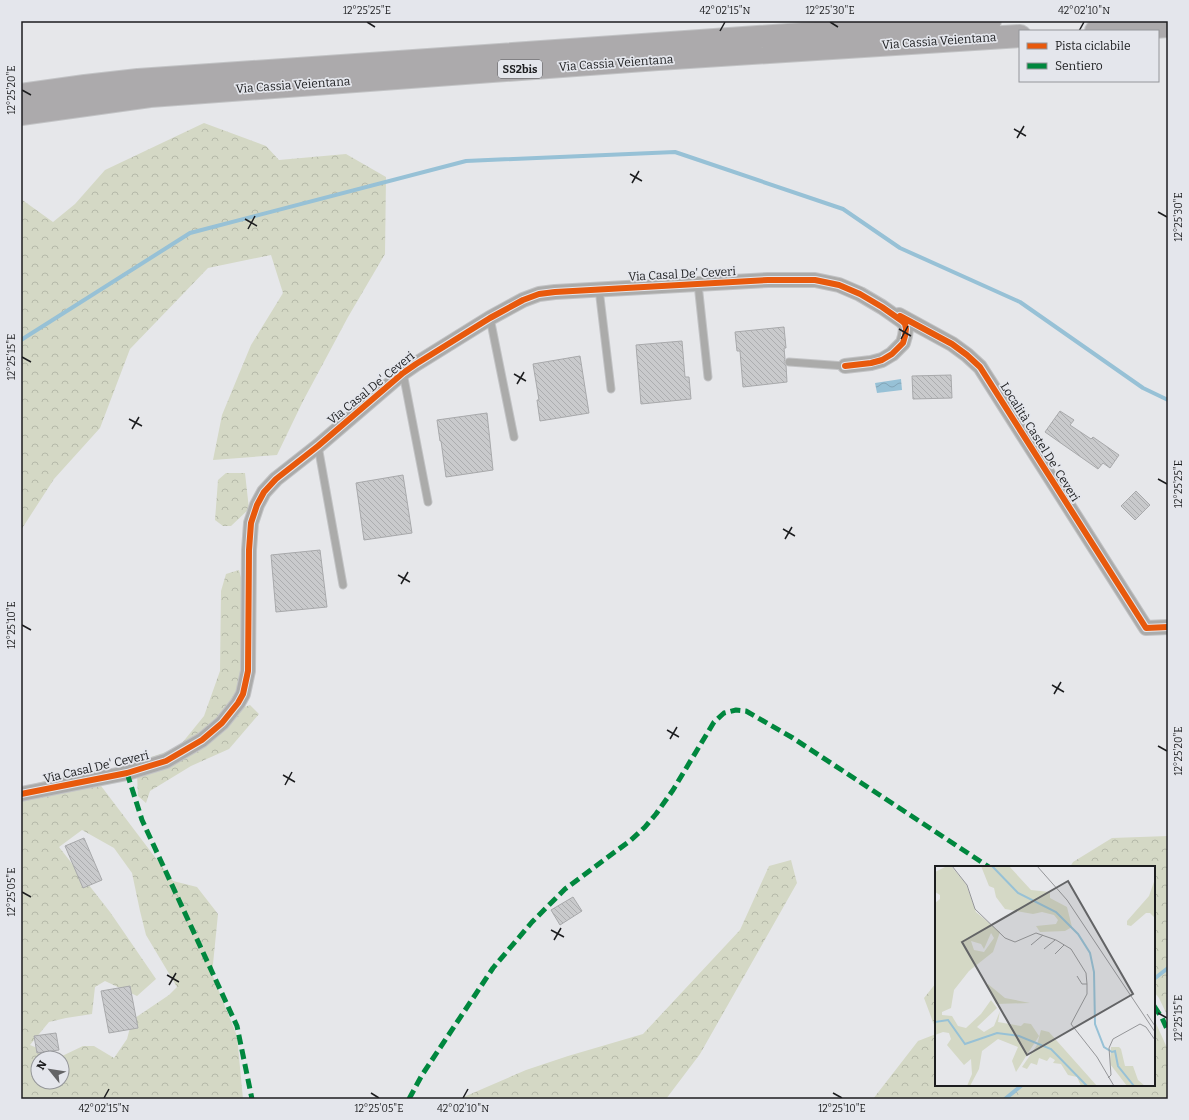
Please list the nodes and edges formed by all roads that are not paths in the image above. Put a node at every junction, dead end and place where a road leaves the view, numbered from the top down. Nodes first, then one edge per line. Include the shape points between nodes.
1 (990, 21) edge
2 (1168, 26) edge
3 (1110, 30) edge
4 (1019, 36) edge
5 (21, 94) edge
6 (21, 114) edge
7 (698, 284) junction
8 (600, 289) junction
9 (860, 294) junction
10 (490, 318) junction
11 (789, 362) dead end
12 (845, 366) joint
13 (403, 373) junction
14 (708, 378) dead end
15 (611, 389) dead end
16 (514, 437) dead end
17 (318, 446) junction
18 (428, 502) dead end
19 (342, 585) dead end
20 (1168, 627) edge
21 (21, 794) edge

1 - 5 highway, Via Cassia Veientana / SS2bis via 146,79
2 - 3 highway
4 - 6 highway, Via Cassia Veientana / SS2bis via 150,96
7 - 8 street, Via Casal De' Ceveri
7 - 9 street, Via Casal De' Ceveri via 815,280 839,285
7 - 14 lane
8 - 10 street, Via Casal De' Ceveri via 539,294
8 - 15 lane
9 - 12 street, Via Casal De' Ceveri via 902,321 906,329 905,336 897,350 882,360
9 - 20 street, Località Castel De' Ceveri via 952,344 980,367 1146,628
10 - 13 street, Via Casal De' Ceveri
10 - 16 lane
11 - 12 lane
13 - 17 street, Via Casal De' Ceveri
13 - 18 lane
17 - 19 lane
17 - 21 street, Via Casal De' Ceveri via 276,479 264,492 251,523 248,671 243,694 230,714 202,740 166,761 127,773

